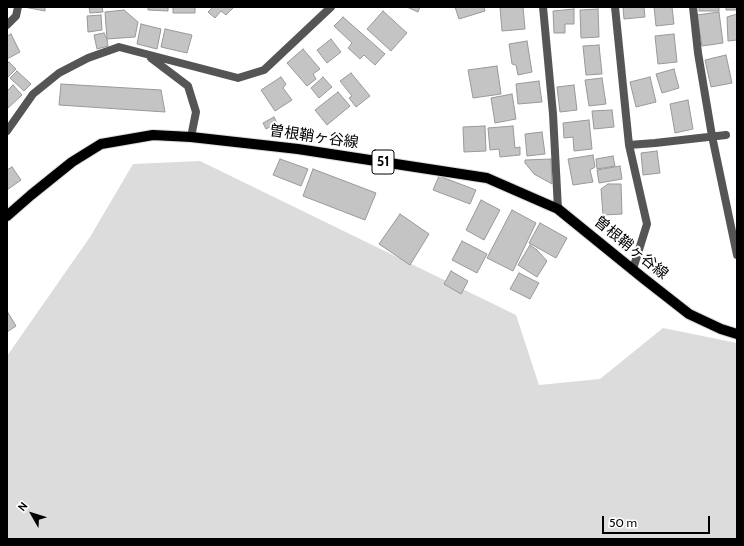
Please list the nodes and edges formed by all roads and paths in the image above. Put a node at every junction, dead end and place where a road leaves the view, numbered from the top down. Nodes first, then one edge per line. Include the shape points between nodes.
1 (18, 7) edge
2 (332, 7) edge
3 (543, 7) edge
4 (615, 7) edge
5 (693, 7) edge
6 (7, 25) edge
7 (147, 55) junction
8 (7, 131) edge
9 (726, 135) dead end
10 (712, 136) junction
11 (191, 137) junction
12 (629, 145) junction
13 (558, 209) junction
14 (7, 216) edge
15 (737, 255) edge
16 (633, 269) junction
17 (737, 334) edge

1 - 6 street via 16,16
2 - 7 street via 264,70 238,78
3 - 13 street via 553,114
4 - 12 street
5 - 10 street
7 - 8 street via 119,47 88,58 59,73 32,94
7 - 11 street via 188,86 196,112
9 - 10 street
10 - 12 street
10 - 15 street
11 - 13 main road, 曽根鞘ヶ谷線 / 51 via 298,149 487,178
11 - 14 main road, 曽根鞘ヶ谷線 / 51 via 153,135 101,144 72,162
12 - 16 street via 647,224
13 - 16 main road, 曽根鞘ヶ谷線 / 51
16 - 17 main road, 曽根鞘ヶ谷線 / 51 via 689,314

